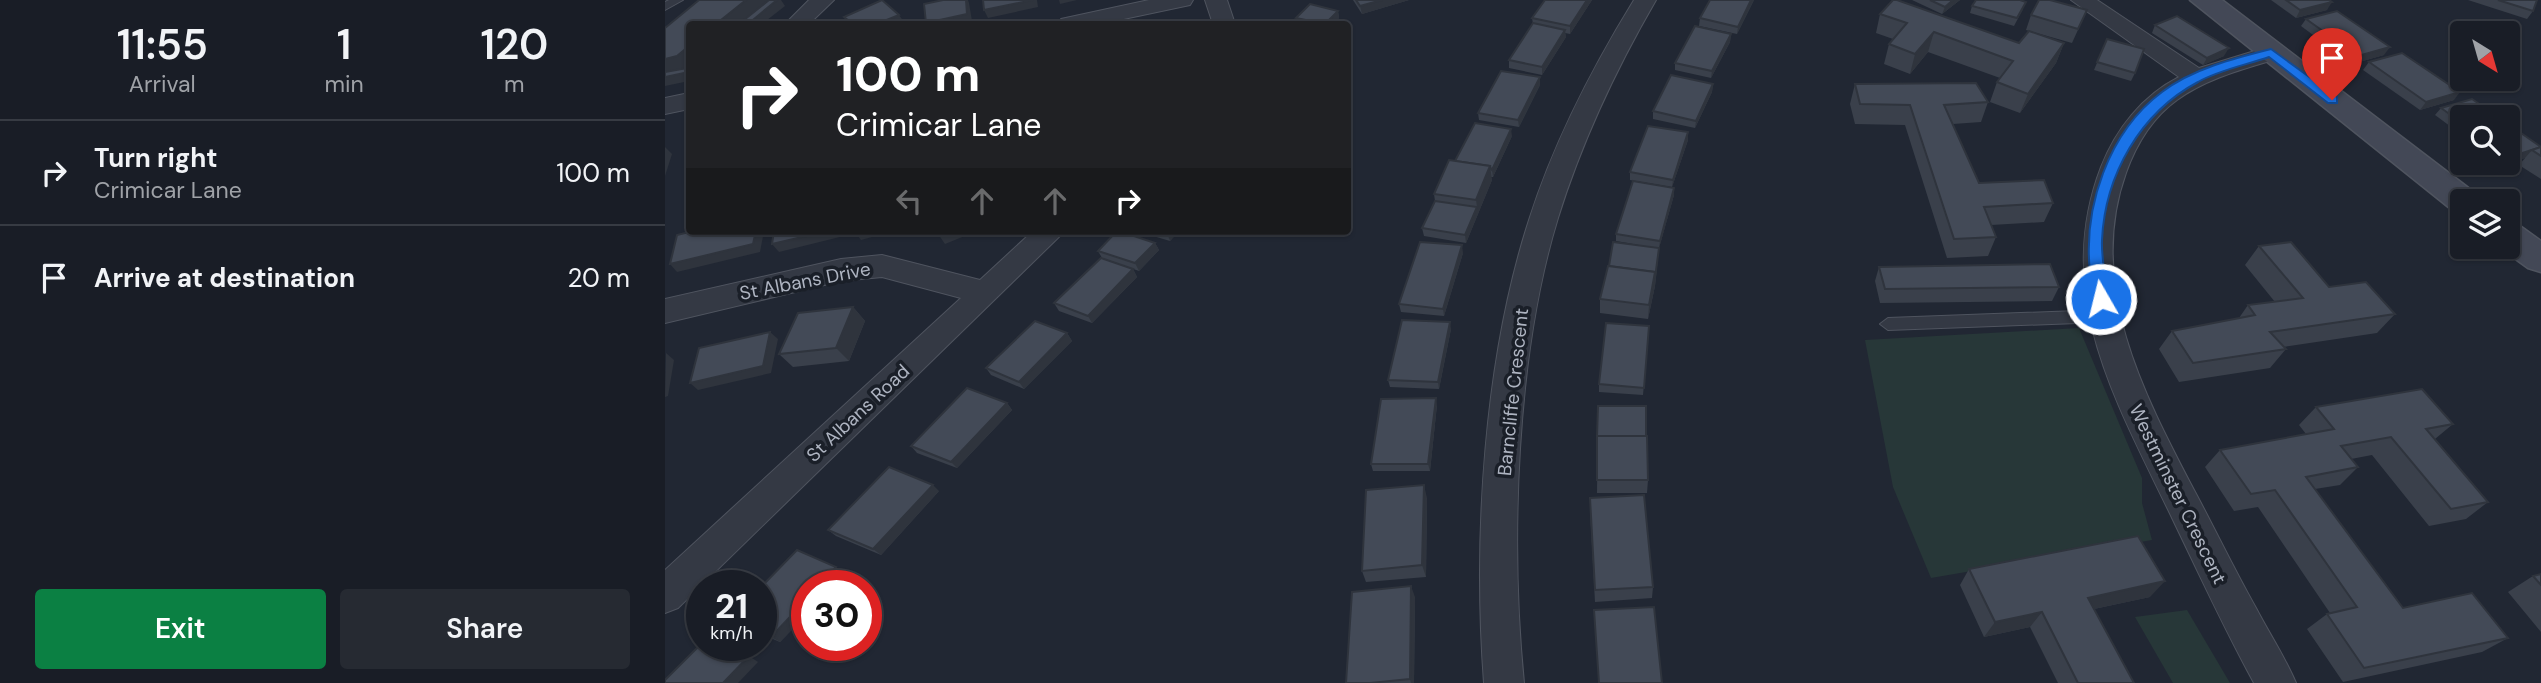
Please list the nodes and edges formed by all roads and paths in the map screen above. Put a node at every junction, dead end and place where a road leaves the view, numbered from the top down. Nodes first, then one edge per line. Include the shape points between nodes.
1 (677, 0) edge
2 (821, 0) edge
3 (1182, 0) edge
4 (1216, 0) edge
5 (1645, 0) edge
6 (2082, 0) edge
7 (2204, 0) edge
8 (665, 7) edge
9 (799, 21) edge
10 (1083, 21) edge
11 (1223, 21) edge
12 (2271, 52) junction
13 (2196, 77) junction
14 (686, 102) edge
15 (665, 106) edge
16 (2450, 191) edge
17 (1047, 235) edge
18 (986, 293) junction
19 (665, 311) edge
20 (2104, 316) junction
21 (1888, 324) dead end
22 (665, 595) edge
23 (1504, 683) edge
24 (2276, 683) edge

1 - 8 lane
2 - 9 street
3 - 10 street
4 - 11 street
5 - 23 street, Barncliffe Crescent via 1590,97 1551,196 1524,296 1509,397 1499,537
6 - 13 street
7 - 12 street
12 - 13 street, Westminster Crescent
12 - 16 street
13 - 20 street, Westminster Crescent via 2167,94 2143,117 2109,174 2094,243
14 - 15 street
17 - 18 street, St Albans Road
18 - 19 street, St Albans Drive via 882,266 841,270
18 - 22 street, St Albans Road
20 - 21 lane
20 - 24 street, Westminster Crescent via 2134,408 2238,619

